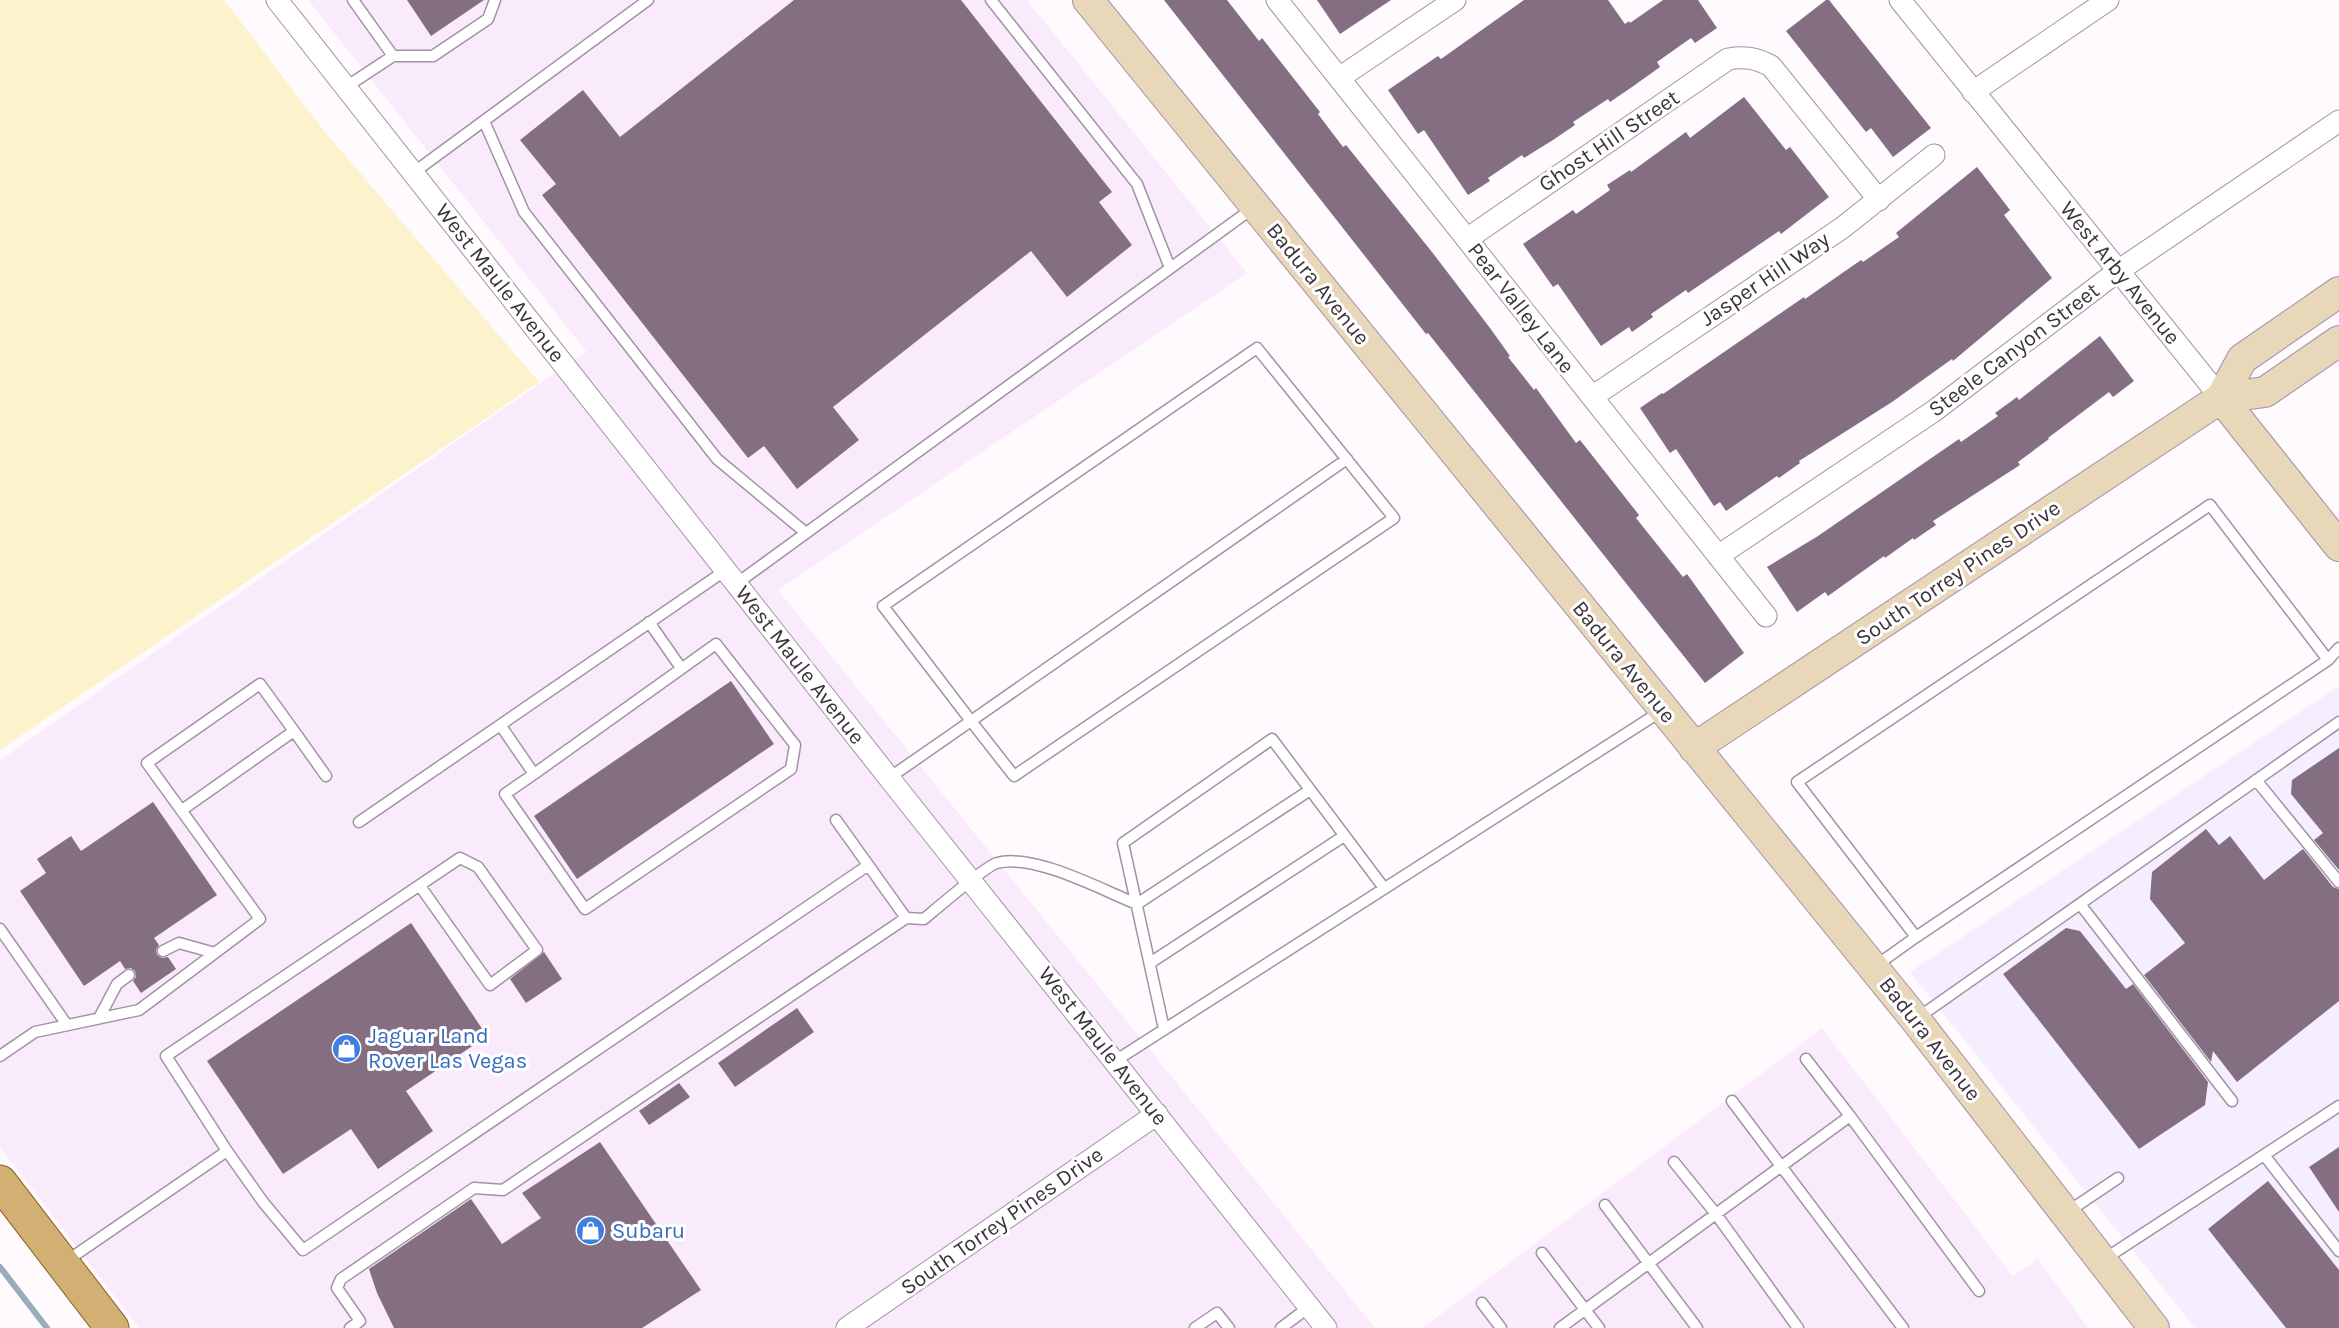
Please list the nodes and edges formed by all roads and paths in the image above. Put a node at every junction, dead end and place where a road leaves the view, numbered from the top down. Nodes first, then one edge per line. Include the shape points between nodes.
1 (277, 0) edge
2 (353, 0) edge
3 (495, 0) edge
4 (648, 0) edge
5 (991, 0) edge
6 (1088, 0) edge
7 (1277, 0) edge
8 (1455, 0) edge
9 (1900, 0) edge
10 (2108, 0) edge
11 (393, 56) junction
12 (1339, 78) junction
13 (346, 87) junction
14 (1973, 92) junction
15 (483, 121) junction
16 (2339, 121) edge
17 (1934, 155) dead end
18 (413, 173) junction
19 (1879, 200) junction
20 (1255, 206) junction
21 (1467, 239) junction
22 (1170, 268) junction
23 (2118, 271) junction
24 (2339, 292) edge
25 (2339, 341) edge
26 (1592, 397) junction
27 (2221, 398) junction
28 (1347, 459) junction
29 (806, 533) junction
30 (2339, 546) edge
31 (1718, 556) junction
32 (731, 577) junction
33 (1766, 616) dead end
34 (649, 622) junction
35 (2339, 648) edge
36 (2328, 660) junction
37 (681, 668) junction
38 (1663, 710) junction
39 (971, 721) junction
40 (2339, 722) edge
41 (501, 726) junction
42 (294, 731) junction
43 (1694, 748) junction
44 (534, 774) junction
45 (326, 776) dead end
46 (889, 778) junction
47 (2256, 780) junction
48 (1310, 790) junction
49 (182, 810) junction
50 (836, 820) dead end
51 (359, 822) dead end
52 (1344, 836) junction
53 (867, 866) junction
54 (973, 881) junction
55 (2339, 882) edge
56 (420, 886) junction
57 (1384, 888) junction
58 (1137, 904) junction
59 (2080, 904) junction
60 (906, 918) junction
61 (0, 929) edge
62 (1916, 937) junction
63 (163, 951) dead end
64 (214, 953) junction
65 (1150, 963) junction
66 (1874, 967) junction
67 (129, 975) dead end
68 (99, 1018) junction
69 (1915, 1019) junction
70 (67, 1025) junction
71 (1164, 1029) junction
72 (0, 1056) edge
73 (1806, 1059) dead end
74 (1114, 1061) junction
75 (1732, 1101) dead end
76 (2232, 1101) dead end
77 (2339, 1106) edge
78 (1157, 1114) junction
79 (1850, 1116) junction
80 (227, 1151) junction
81 (2264, 1155) junction
82 (1674, 1162) dead end
83 (1782, 1166) junction
84 (2118, 1178) dead end
85 (0, 1182) edge
86 (1605, 1205) dead end
87 (1716, 1214) junction
88 (2065, 1214) junction
89 (2339, 1251) edge
90 (1542, 1253) dead end
91 (2101, 1262) junction
92 (1649, 1263) junction
93 (63, 1264) junction
94 (1979, 1291) dead end
95 (1482, 1303) dead end
96 (1309, 1307) junction
97 (1586, 1309) junction
98 (362, 1325) edge
99 (112, 1328) edge
100 (350, 1328) edge
101 (847, 1328) edge
102 (1196, 1328) edge
103 (1229, 1328) edge
104 (1281, 1328) edge
105 (1326, 1328) edge
106 (1501, 1328) edge
107 (1560, 1328) edge
108 (1599, 1328) edge
109 (1697, 1328) edge
110 (1798, 1328) edge
111 (1903, 1328) edge
112 (2154, 1328) edge

1 - 13 street, West Maule Avenue
2 - 11 lane
3 - 11 lane via 488,19 433,56
4 - 15 lane
5 - 22 lane via 1137,184
6 - 20 main road, Badura Avenue
7 - 12 street, Pear Valley Lane
8 - 12 street
9 - 14 street, West Arby Avenue
10 - 14 street
11 - 13 lane
12 - 21 street, Pear Valley Lane
13 - 18 street, West Maule Avenue
14 - 23 street, West Arby Avenue
15 - 18 lane
15 - 29 lane via 524,212 717,459
16 - 23 street, Steele Canyon Street
17 - 19 street, Jasper Hill Way
18 - 32 street, West Maule Avenue
19 - 21 street, Ghost Hill Street via 1771,66 1742,56 1728,59
19 - 26 street, Jasper Hill Way
20 - 22 lane
20 - 38 main road, Badura Avenue
21 - 26 street, Pear Valley Lane
22 - 29 lane
23 - 27 street, West Arby Avenue
23 - 31 street, Steele Canyon Street via 1982,377
24 - 27 main road, South Torrey Pines Drive via 2242,359
25 - 27 main road, South Torrey Pines Drive via 2265,392
26 - 31 street, Pear Valley Lane
27 - 30 main road, West Arby Avenue
27 - 43 main road, South Torrey Pines Drive
28 - 39 lane
28 - 39 lane via 1394,518 1014,776
28 - 39 lane via 1257,348 883,606
29 - 32 lane
31 - 33 street, Pear Valley Lane
32 - 34 lane
32 - 46 street, West Maule Avenue
34 - 37 lane
34 - 41 lane
35 - 36 lane
36 - 62 lane
36 - 62 lane via 2210,505 1797,782
37 - 44 lane
37 - 44 lane via 716,644 795,745 791,769 585,909 505,795
38 - 43 main road, Badura Avenue
38 - 57 lane
39 - 46 lane
40 - 47 lane
41 - 44 lane
41 - 51 lane
42 - 45 lane
42 - 49 lane
42 - 49 lane via 261,684 147,763
43 - 66 main road, Badura Avenue
46 - 54 street, West Maule Avenue
47 - 55 lane
47 - 59 lane
48 - 52 lane
48 - 58 lane
48 - 58 lane via 1272,739 1123,843
49 - 64 lane via 260,919
50 - 53 lane
52 - 57 lane
52 - 65 lane
53 - 60 lane
53 - 80 lane via 303,1250
54 - 58 lane via 995,863 1017,861 1053,869
54 - 60 lane via 924,919
54 - 74 street, West Maule Avenue
56 - 56 lane via 460,858 478,867 537,950 490,986
56 - 80 lane via 166,1056
57 - 71 lane
58 - 65 lane
59 - 69 lane
59 - 76 lane
60 - 98 lane via 503,1190 474,1188 341,1279 337,1288
61 - 70 lane
62 - 66 lane
63 - 64 lane via 178,943
64 - 68 lane via 139,1010
65 - 71 lane
66 - 69 main road, Badura Avenue
67 - 68 lane via 117,984
68 - 70 lane
69 - 88 main road, Badura Avenue
70 - 72 lane via 35,1032
71 - 74 lane
73 - 79 lane
74 - 78 street, West Maule Avenue
75 - 83 lane
77 - 81 lane
78 - 96 street, West Maule Avenue
78 - 101 street, South Torrey Pines Drive
79 - 83 lane
79 - 94 lane
80 - 93 lane
81 - 89 lane
81 - 91 lane
82 - 87 lane
83 - 87 lane
83 - 111 lane
84 - 88 lane
85 - 93 main road
86 - 92 lane
87 - 92 lane
87 - 110 lane
88 - 91 main road, Badura Avenue
90 - 97 lane
91 - 112 main road, Badura Avenue
92 - 97 lane
92 - 109 lane
93 - 99 main road
95 - 106 lane
96 - 104 lane
96 - 105 street, West Maule Avenue
97 - 107 lane
97 - 108 lane
98 - 100 lane
102 - 103 lane via 1217,1313

